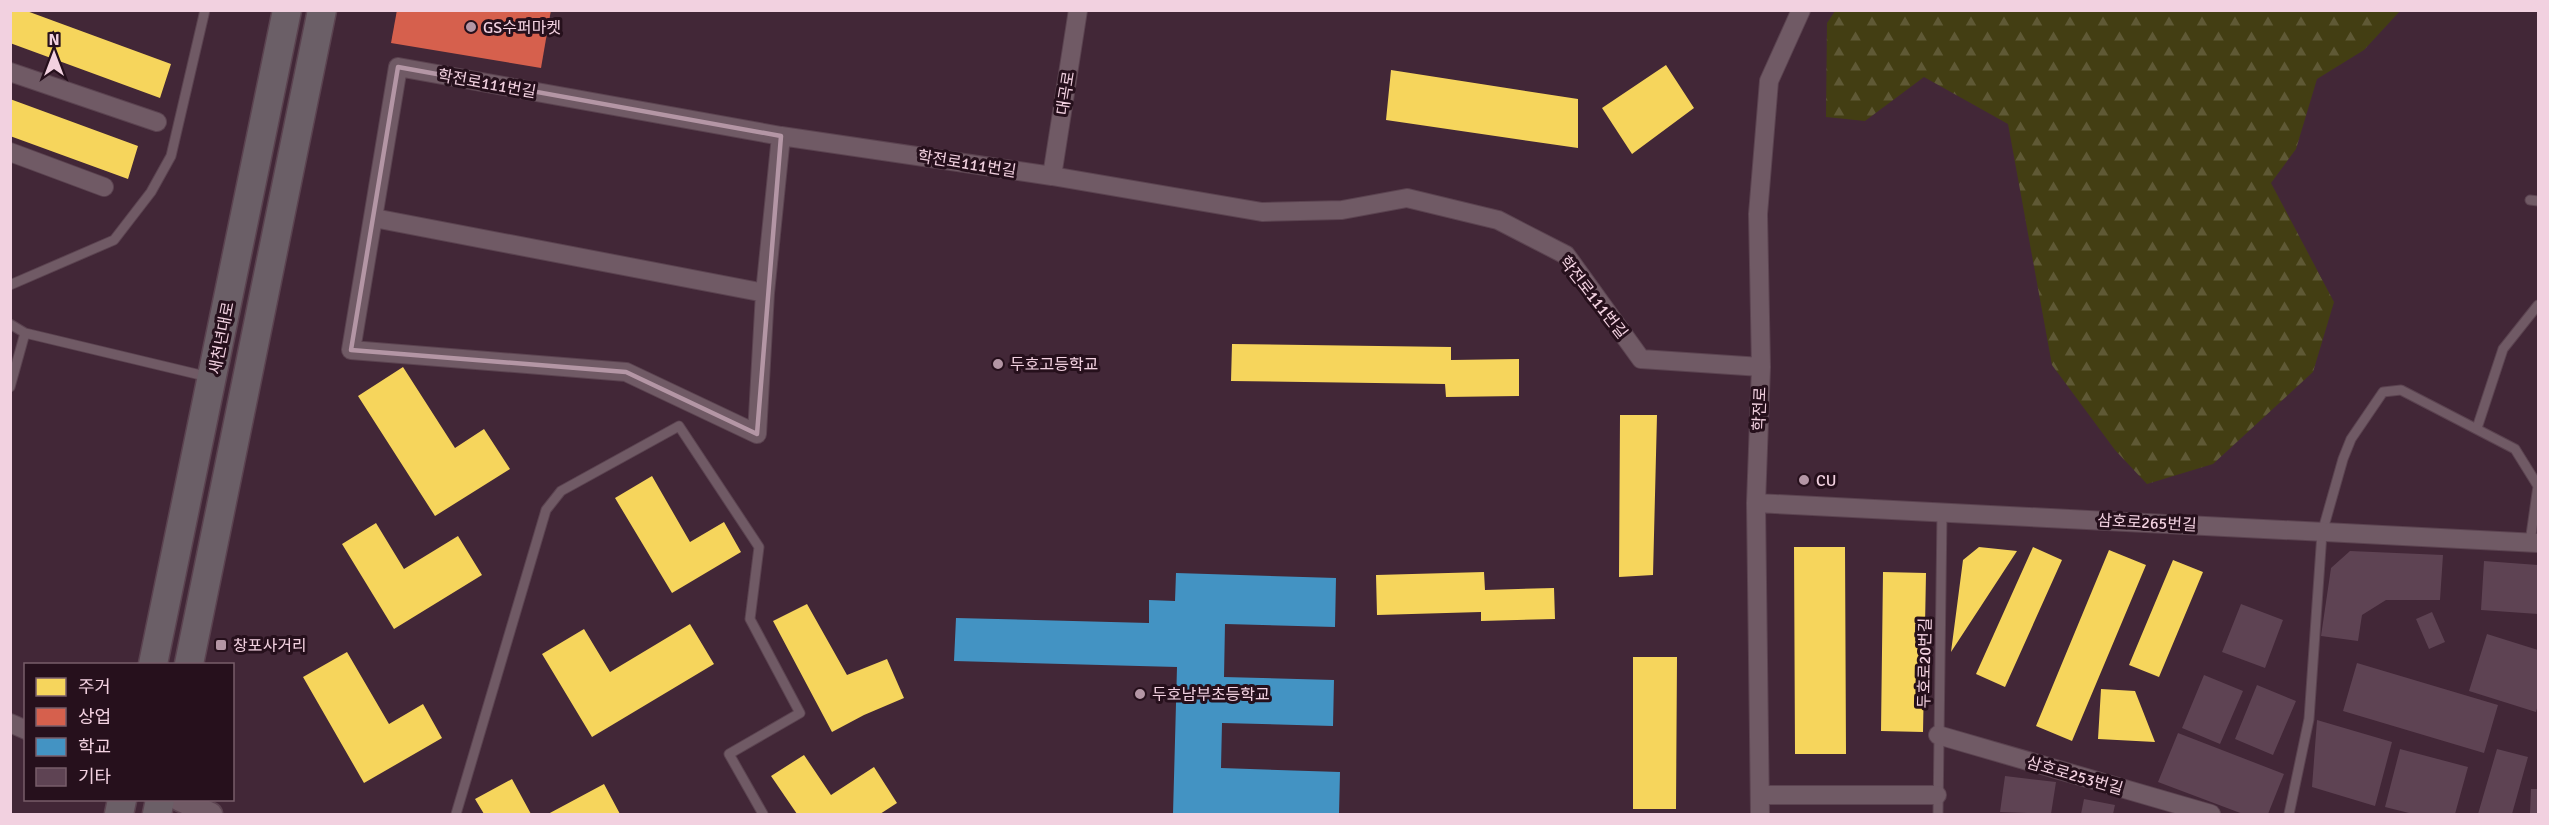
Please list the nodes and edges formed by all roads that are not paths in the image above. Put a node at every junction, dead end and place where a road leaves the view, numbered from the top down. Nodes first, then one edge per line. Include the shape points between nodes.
1 (205, 10) edge
2 (287, 10) edge
3 (322, 10) edge
4 (1078, 10) edge
5 (1801, 10) edge
6 (10, 72) edge
7 (157, 122) dead end
8 (781, 136) junction
9 (10, 152) edge
10 (1052, 176) junction
11 (104, 187) dead end
12 (374, 218) junction
13 (10, 285) edge
14 (765, 292) junction
15 (2538, 306) edge
16 (10, 324) edge
17 (25, 333) junction
18 (1761, 367) junction
19 (213, 378) junction
20 (10, 387) edge
21 (2477, 428) junction
22 (1756, 503) junction
23 (1942, 513) junction
24 (2322, 533) junction
25 (2536, 542) edge
26 (169, 592) junction
27 (190, 661) edge
28 (153, 663) edge
29 (10, 723) edge
30 (24, 729) edge
31 (1938, 735) junction
32 (1761, 795) junction
33 (1938, 795) junction
34 (182, 801) edge
35 (210, 814) edge
36 (456, 814) edge
37 (763, 814) edge
38 (1760, 814) edge
39 (1938, 814) edge
40 (2211, 814) edge
41 (2289, 814) edge

1 - 13 lane via 171,156 151,192 114,240
2 - 19 main road, 새천년대로
3 - 27 main road, 새천년대로
4 - 10 street, 대곡로
5 - 18 street, 학전로 via 1769,81 1758,214
6 - 7 street
8 - 10 street, 학전로111번길
8 - 12 street, 학전로111번길 via 398,67
8 - 14 street
9 - 11 street
10 - 18 street, 학전로111번길 via 1262,212 1342,210 1407,198 1498,220 1566,255 1641,359
12 - 14 street
12 - 14 street, 학전로111번길 via 351,351 626,372 757,435
15 - 21 lane via 2503,349
16 - 17 lane
17 - 19 lane
17 - 20 lane
18 - 22 street, 학전로
19 - 26 main road, 새천년대로
21 - 24 lane via 2401,390 2383,392 2351,440
21 - 25 lane via 2515,449 2538,486
22 - 23 street, 삼호로265번길
22 - 32 street, 학전로
23 - 24 street, 삼호로265번길
23 - 31 lane, 두호로20번길
24 - 25 street, 삼호로265번길
24 - 41 lane via 2309,719
26 - 27 main road via 178,618 172,656 180,663
26 - 28 main road, 새천년대로
29 - 30 street
31 - 33 lane, 두호로20번길
31 - 40 street, 삼호로253번길
32 - 33 street
32 - 38 street, 학전로
33 - 39 lane, 두호로20번길
34 - 35 street
36 - 37 lane via 546,510 561,491 680,426 759,547 750,619 800,713 729,754

